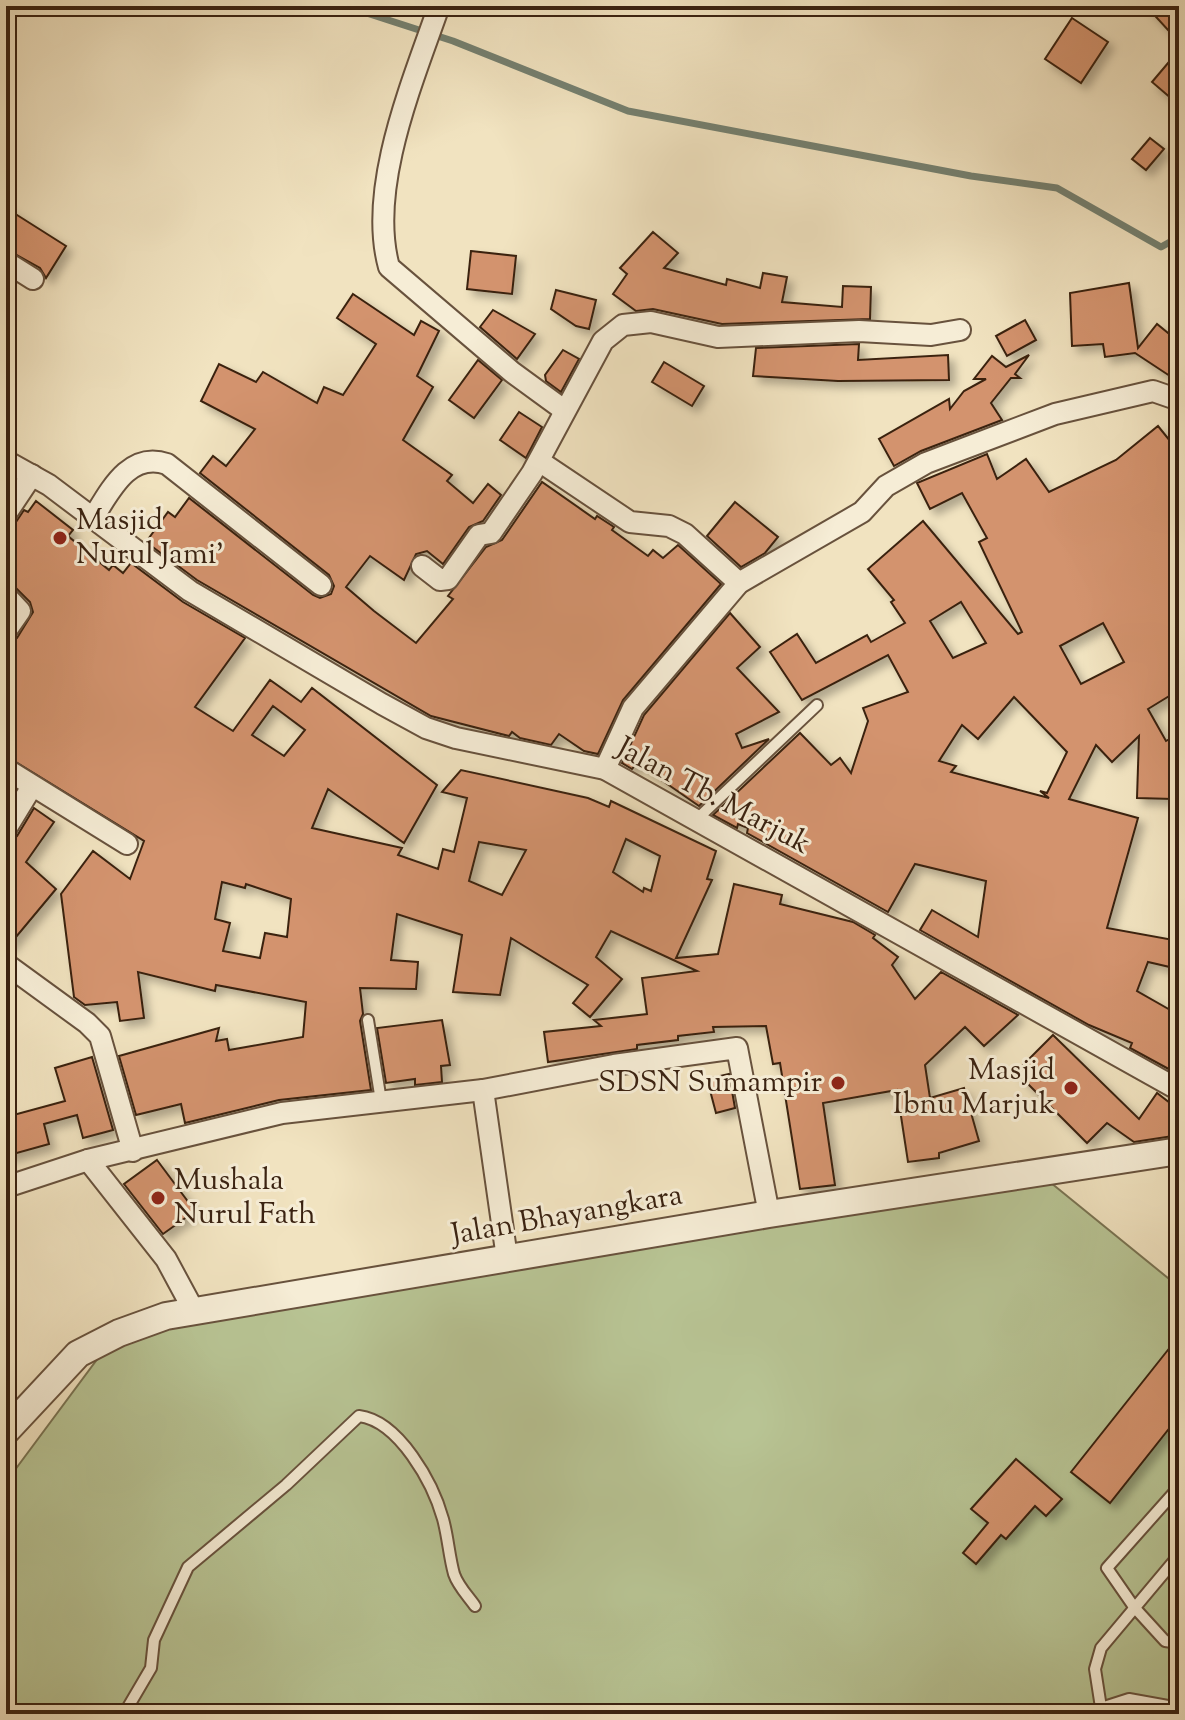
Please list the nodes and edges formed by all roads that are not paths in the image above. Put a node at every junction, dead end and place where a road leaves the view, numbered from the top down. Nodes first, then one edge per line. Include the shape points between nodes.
1 (439, 6) edge
2 (6, 262) edge
3 (33, 279) dead end
4 (960, 330) dead end
5 (1179, 400) edge
6 (564, 410) junction
7 (6, 461) edge
8 (539, 461) junction
9 (32, 475) junction
10 (6, 514) edge
11 (93, 518) junction
12 (422, 566) dead end
13 (739, 583) junction
14 (321, 585) dead end
15 (6, 596) edge
16 (6, 631) edge
17 (817, 705) dead end
18 (6, 769) edge
19 (605, 769) junction
20 (31, 788) junction
21 (697, 819) junction
22 (6, 829) edge
23 (127, 844) dead end
24 (6, 964) edge
25 (368, 1020) dead end
26 (483, 1090) junction
27 (1179, 1090) edge
28 (381, 1101) junction
29 (133, 1151) junction
30 (1179, 1151) edge
31 (88, 1160) junction
32 (6, 1187) edge
33 (769, 1214) junction
34 (507, 1258) junction
35 (194, 1311) junction
36 (6, 1431) edge
37 (1179, 1487) edge
38 (1179, 1555) edge
39 (475, 1606) dead end
40 (1134, 1607) junction
41 (1179, 1639) edge
42 (1179, 1708) edge
43 (1102, 1711) edge
44 (124, 1714) edge

1 - 6 street via 393,143 382,243 389,267
2 - 3 street
4 - 6 street via 931,335 859,331 718,337 651,322 623,325 603,341
5 - 13 street via 1153,391 1055,414 926,463 886,486 862,512
6 - 8 street
7 - 9 street, Jalan Tb. Marjuk
8 - 12 street via 491,533 479,535 448,579 440,580
8 - 13 street via 630,522 669,526 685,534
9 - 10 street
9 - 11 street, Jalan Tb. Marjuk
11 - 14 street via 122,475 140,462 158,461
11 - 19 street, Jalan Tb. Marjuk via 190,591 426,728
13 - 19 street via 633,708
15 - 16 street via 20,611
17 - 21 lane
18 - 20 street
19 - 21 street, Jalan Tb. Marjuk
20 - 22 street
20 - 23 street
21 - 27 street, Jalan Tb. Marjuk
24 - 29 street via 100,1036
25 - 28 lane
26 - 28 street
26 - 33 street via 733,1046 739,1052
26 - 34 street
28 - 29 street via 282,1113
29 - 31 street
30 - 33 street, Jalan Bhayangkara
31 - 32 street
31 - 35 street via 166,1259
33 - 34 street, Jalan Bhayangkara
34 - 35 street, Jalan Bhayangkara
35 - 36 street, Jalan Bhayangkara via 119,1333 78,1354
37 - 40 lane via 1107,1568
38 - 40 lane
39 - 44 lane via 455,1578 442,1516 415,1458 370,1417 359,1416 188,1567 154,1640 151,1668
40 - 41 lane via 1165,1641
40 - 43 lane via 1101,1648 1095,1669
42 - 43 lane via 1129,1699

